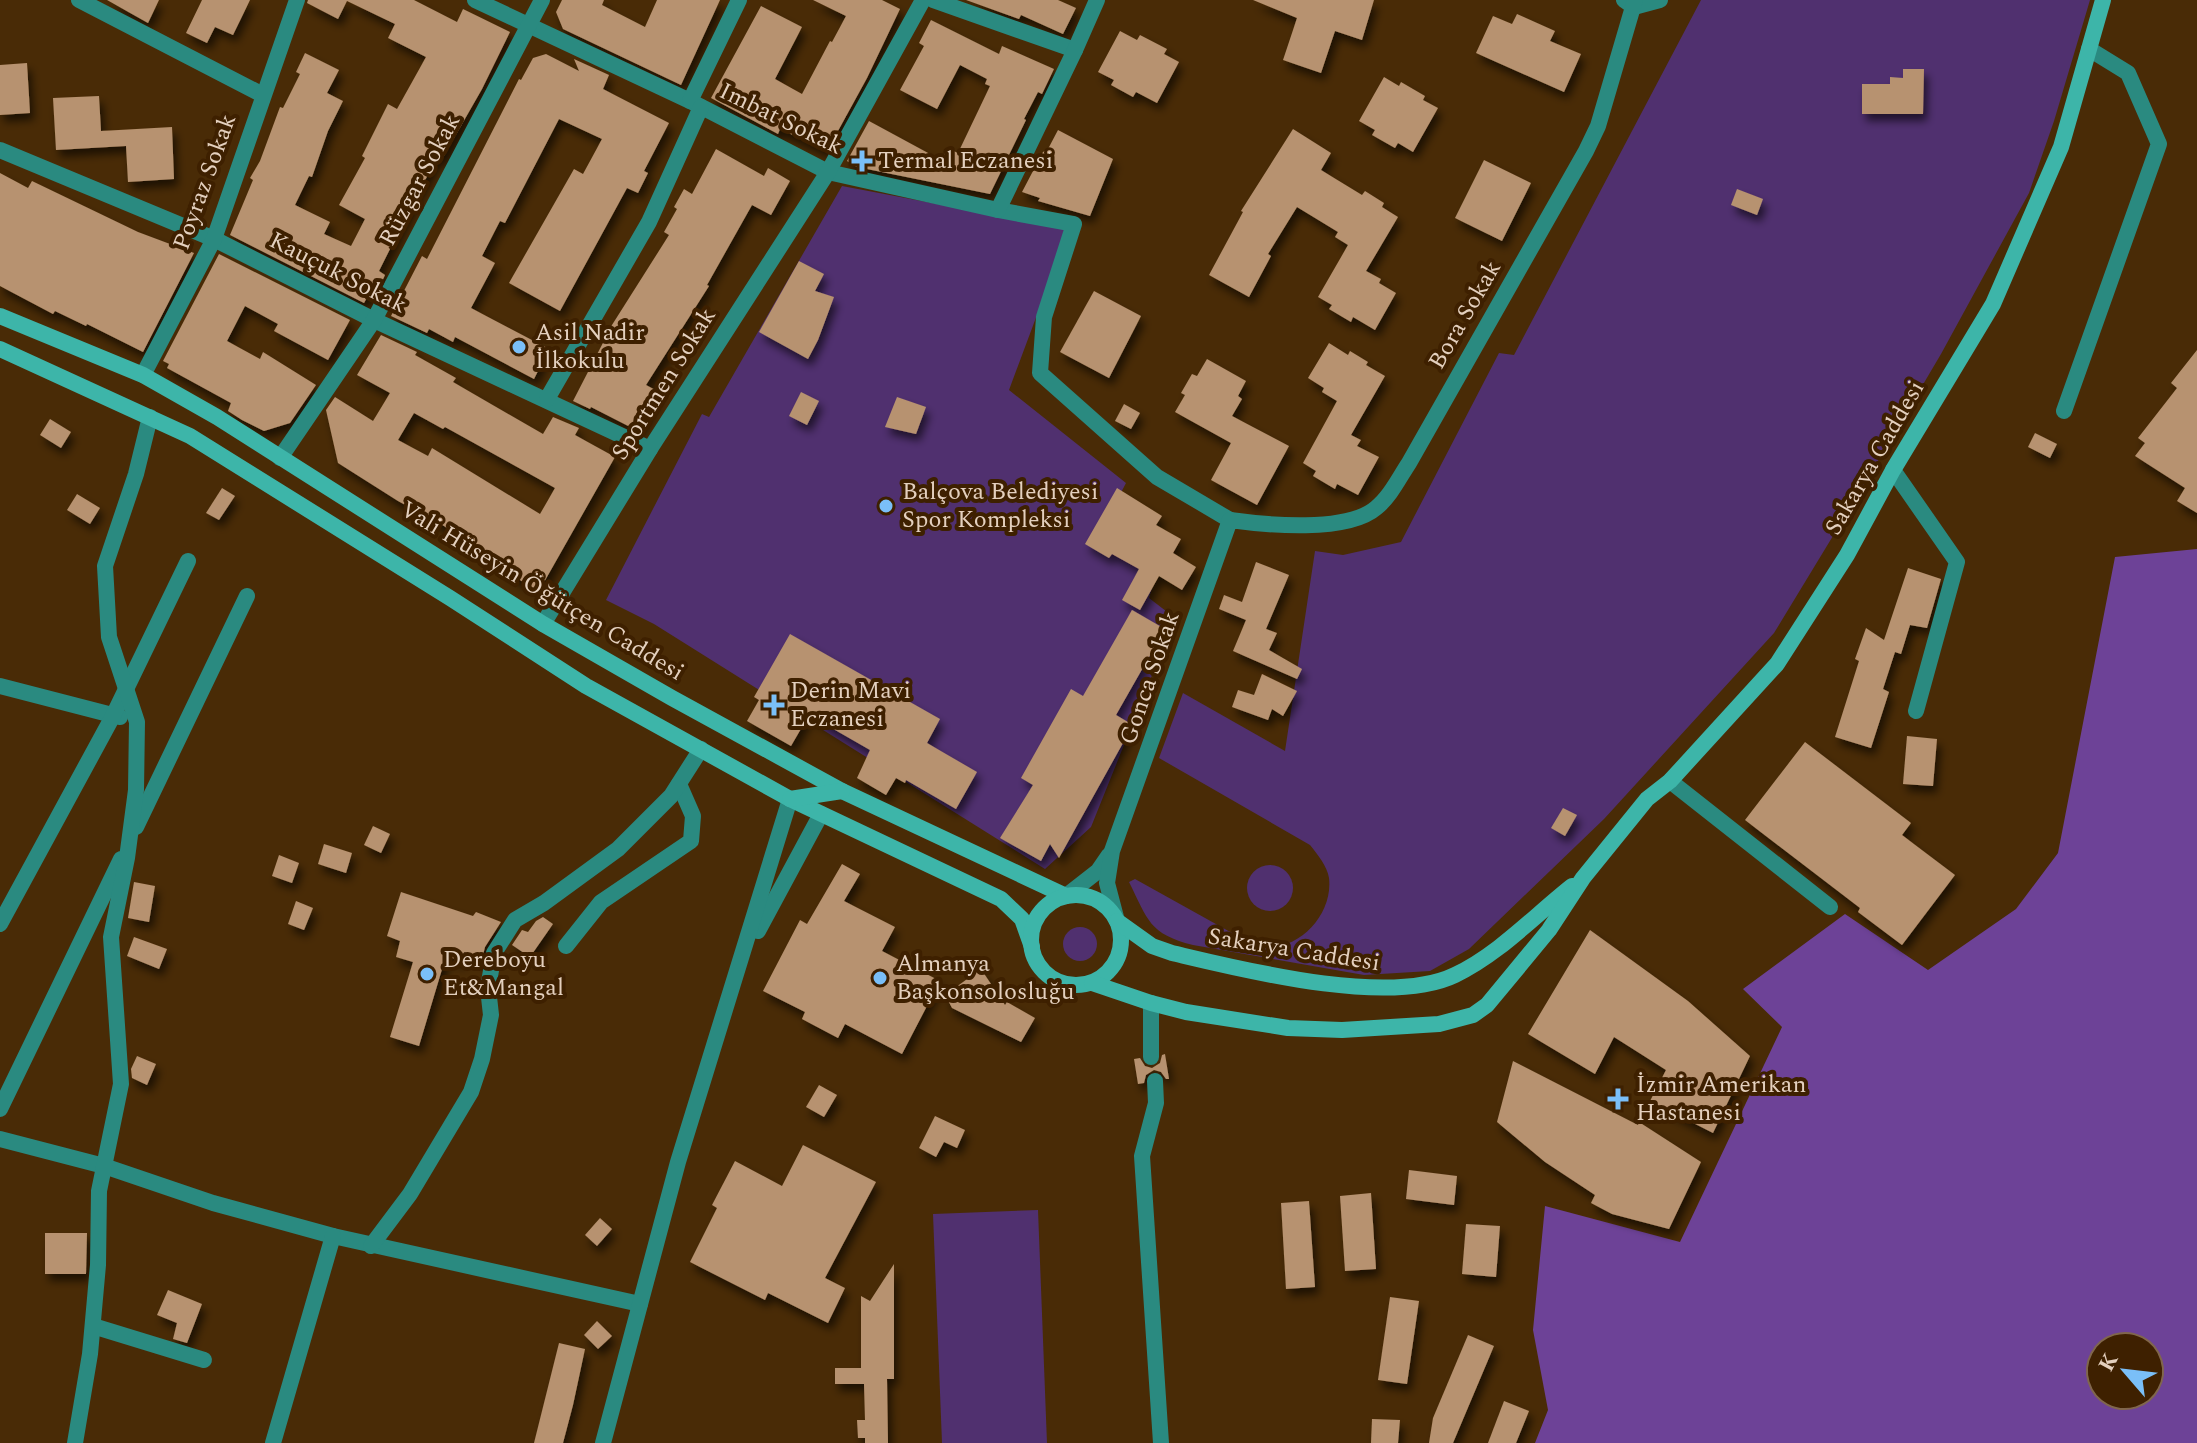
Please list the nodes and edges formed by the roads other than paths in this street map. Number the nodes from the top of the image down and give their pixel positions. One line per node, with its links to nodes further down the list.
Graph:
1 (79, 0): 15 (street)
2 (297, 0): 15 (street, Poyraz Sokak)
3 (475, 0): 12 (street, Imbat Sokak)
4 (542, 0): 12 (street, Rüzgar Sokak)
5 (739, 0): 16 (street)
6 (923, 0): 18 (street, Sportmen Sokak)
7 (933, 0): 14 (street)
8 (1097, 0): 14 (street)
9 (1660, 0): 11 (street)
10 (2103, 0): 13 (main road, Sakarya Caddesi)
11 (1631, 2): 31 (street, Bora Sokak)
12 (529, 26): 16 (street, Imbat Sokak); 22 (street, Rüzgar Sokak)
13 (2089, 49): 26 (street); 30 (main road, Sakarya Caddesi)
14 (1075, 50): 19 (street)
15 (263, 95): 20 (street, Poyraz Sokak)
16 (696, 104): 18 (street, Imbat Sokak); 25 (street)
17 (0, 150): 20 (street, Kauçuk Sokak)
18 (828, 172): 19 (street, Imbat Sokak); 28 (street, Sportmen Sokak)
19 (998, 210): 31 (street, Imbat Sokak)
20 (214, 239): 22 (street, Kauçuk Sokak); 24 (street, Poyraz Sokak)
21 (0, 316): 24 (main road, Vali Hüseyin Öğütçen Caddesi)
22 (374, 320): 25 (street, Kauçuk Sokak); 29 (street, Rüzgar Sokak)
23 (0, 349): 27 (main road)
24 (143, 375): 29 (main road, Vali Hüseyin Öğütçen Caddesi)
25 (547, 399): 28 (street, Kauçuk Sokak)
26 (2064, 411)
27 (150, 417): 36 (street); 40 (main road)
28 (650, 449): 34 (street, Sportmen Sokak)
29 (280, 458): 34 (main road, Vali Hüseyin Öğütçen Caddesi)
30 (1893, 470): 37 (street); 41 (main road, Sakarya Caddesi)
31 (1230, 520): 47 (street, Gonca Sokak)
32 (188, 561): 36 (street)
33 (247, 596): 46 (street)
34 (543, 624): 43 (main road, Vali Hüseyin Öğütçen Caddesi)
35 (0, 686): 38 (street)
36 (125, 688): 38 (street); 39 (street)
37 (1916, 711)
38 (113, 716): 39 (street); 52 (street)
39 (137, 722): 46 (street)
40 (701, 749): 42 (street); 44 (main road)
41 (1670, 781): 48 (main road, Sakarya Caddesi); 50 (street)
42 (679, 784): 53 (street); 64 (street)
43 (842, 791): 44 (main road); 49 (main road, Vali Hüseyin Öğütçen Caddesi)
44 (790, 799): 45 (main road); 55 (street)
45 (821, 814): 54 (main road); 55 (street)
46 (130, 840): 60 (street); 62 (street)
47 (1112, 851): 49 (street); 51 (street)
48 (1583, 878): 51 (main road, Sakarya Caddesi); 57 (main road, Sakarya Caddesi)
49 (1066, 896): 51 (main road); 54 (main road)
50 (1830, 907)
51 (1117, 921): 56 (main road)
52 (0, 924)
53 (566, 946)
54 (1032, 947): 56 (main road)
55 (741, 964): 65 (street)
56 (1092, 983): 57 (main road, Sakarya Caddesi)
57 (1151, 1003): 58 (street)
58 (1151, 1057)
59 (1155, 1081): 71 (street)
60 (0, 1109)
61 (0, 1139): 62 (street)
62 (104, 1166): 63 (street); 66 (street)
63 (333, 1236): 64 (street); 69 (street)
64 (371, 1246): 65 (street)
65 (640, 1304): 70 (street)
66 (93, 1326): 67 (street); 68 (street)
67 (204, 1360)
68 (75, 1443)
69 (273, 1443)
70 (603, 1443)
71 (1161, 1443)

